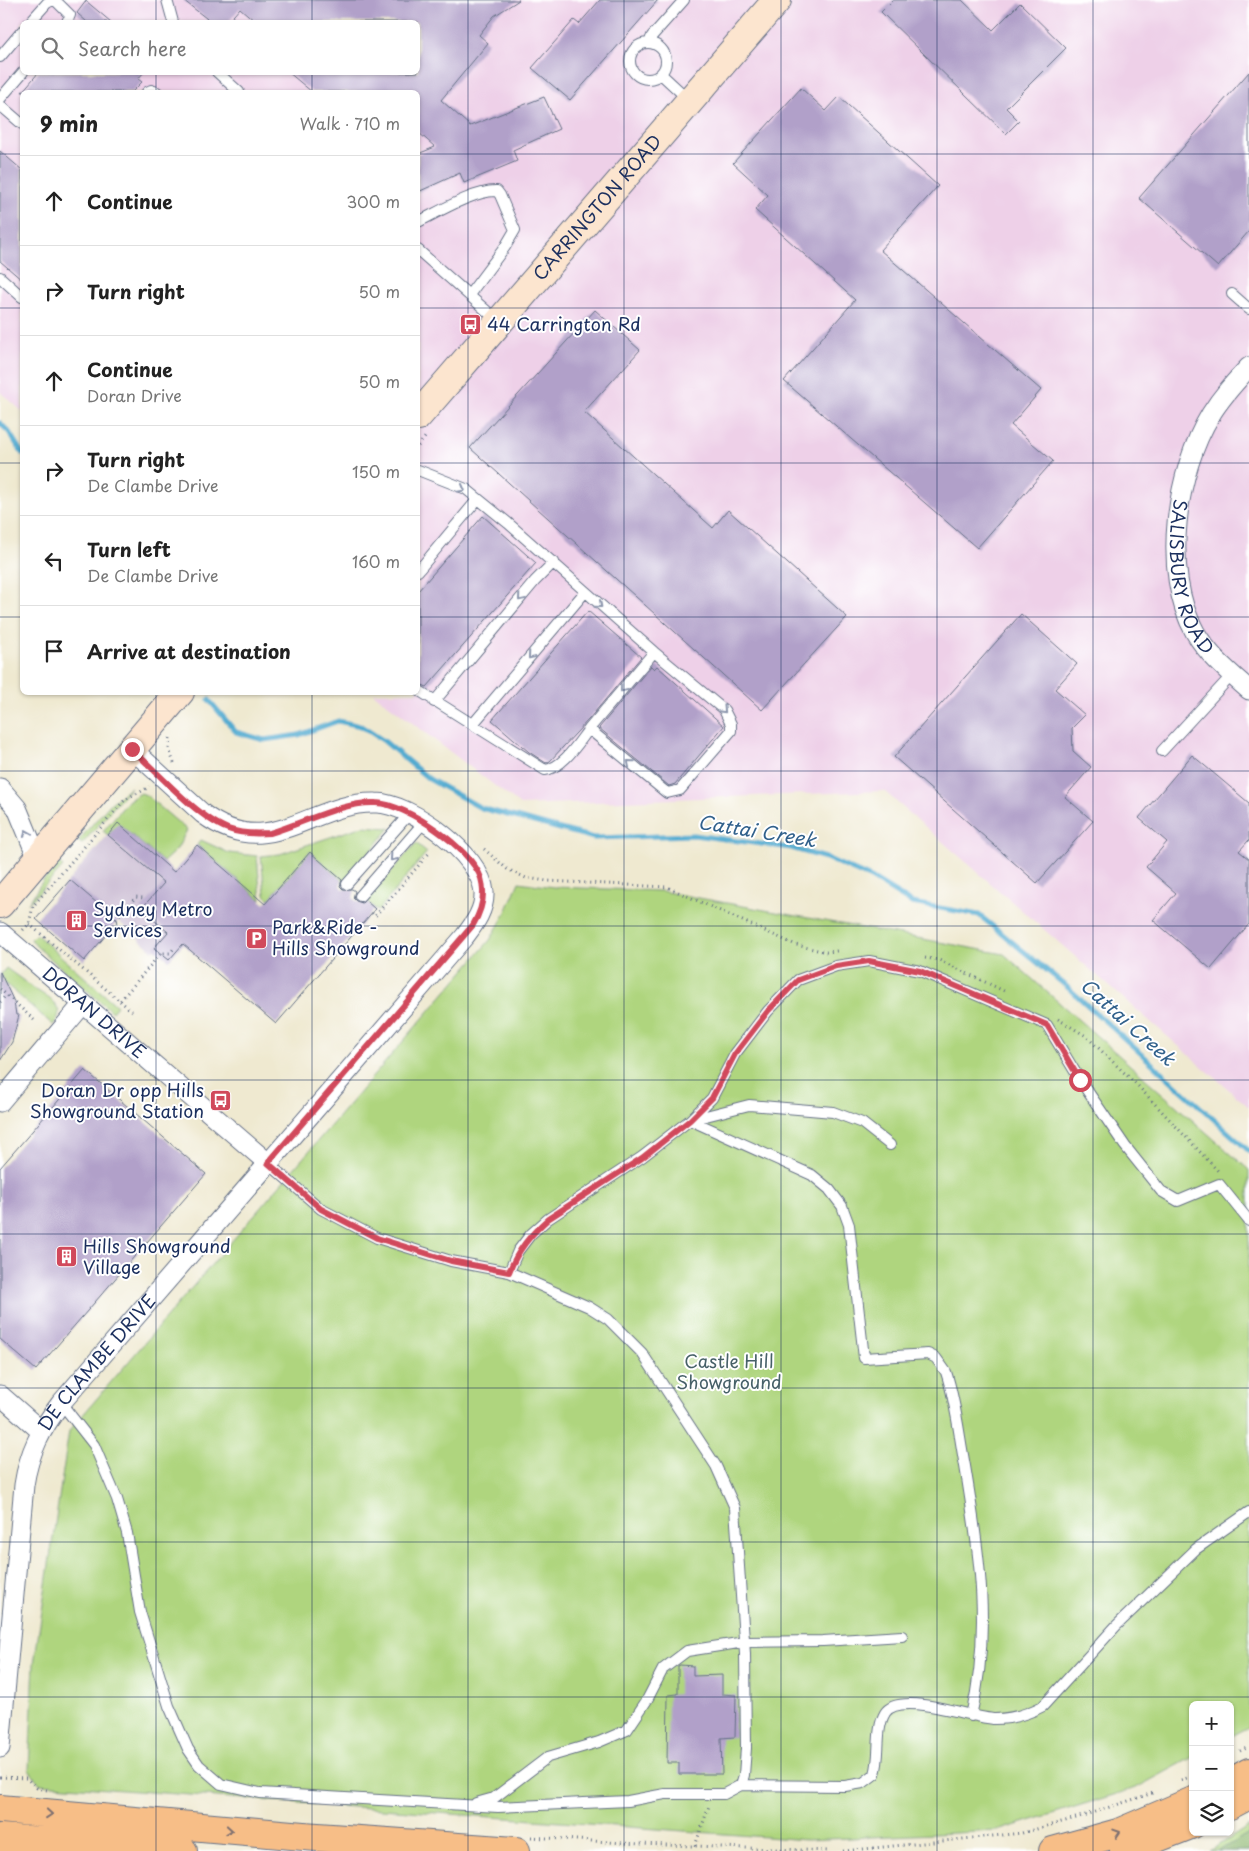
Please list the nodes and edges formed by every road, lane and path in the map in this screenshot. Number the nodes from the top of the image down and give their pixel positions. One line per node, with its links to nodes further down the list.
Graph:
1 (54, 0): 5 (lane); 6 (lane)
2 (167, 0): 7 (lane)
3 (684, 0): 9 (lane)
4 (777, 0): 16 (main road, CARRINGTON ROAD)
5 (32, 20)
6 (67, 20)
7 (172, 20)
8 (20, 33): 10 (lane)
9 (649, 43): 11 (lane); 11 (lane)
10 (0, 58)
11 (661, 74): 16 (lane)
12 (20, 75): 15 (lane)
13 (219, 75): 14 (lane)
14 (237, 90)
15 (0, 99)
16 (690, 101): 26 (main road, CARRINGTON ROAD)
17 (0, 105): 18 (lane)
18 (20, 122)
19 (420, 221): 24 (lane)
20 (420, 252): 24 (lane)
21 (0, 277): 23 (lane)
22 (1232, 294): 25 (lane)
23 (20, 295)
24 (469, 295): 26 (lane)
25 (1249, 309)
26 (499, 322): 28 (main road, CARRINGTON ROAD)
27 (1249, 367): 35 (street, SALISBURY ROAD)
28 (420, 414)
29 (420, 471): 30 (lane, one-way to 30)
30 (477, 500): 31 (lane); 32 (lane)
31 (554, 562): 33 (lane); 39 (lane, one-way to 39)
32 (420, 569)
33 (585, 592): 34 (lane, one-way to 34); 40 (lane, one-way to 40)
34 (654, 652): 41 (lane, one-way to 41); 41 (lane, one-way to 41)
35 (1232, 675): 36 (street, SALISBURY ROAD); 43 (lane)
36 (1249, 690)
37 (420, 692): 39 (lane)
38 (177, 695): 42 (main road)
39 (434, 702): 40 (lane)
40 (473, 724): 41 (lane)
41 (589, 729)
42 (132, 749): 48 (street, DE CLAMBE DRIVE); 51 (main road)
43 (1162, 751)
44 (172, 759): 45 (path)
45 (177, 767)
46 (0, 788): 51 (street, one-way to 46)
47 (145, 790): 65 (path)
48 (418, 817): 52 (lane); 53 (lane, one-way to 53); 74 (street, DE CLAMBE DRIVE)
49 (478, 844): 60 (path)
50 (431, 851): 56 (path)
51 (38, 859): 55 (main road)
52 (347, 884)
53 (360, 896)
54 (142, 898): 57 (path)
55 (0, 904)
56 (372, 913)
57 (116, 919)
58 (0, 932): 67 (street, DORAN DRIVE)
59 (176, 947): 65 (path)
60 (845, 951)
61 (920, 957): 63 (path)
62 (0, 989): 64 (path)
63 (1009, 993)
64 (6, 995): 66 (path); 70 (path)
65 (120, 1001): 68 (path)
66 (0, 1002)
67 (83, 1004): 71 (street); 74 (street, DORAN DRIVE)
68 (132, 1011)
69 (1050, 1015): 75 (path)
70 (34, 1020)
71 (0, 1102)
72 (690, 1120): 73 (lane); 76 (lane); 77 (lane); 84 (lane)
73 (890, 1145)
74 (268, 1163): 77 (lane, DORAN DRIVE); 79 (street, DE CLAMBE DRIVE)
75 (1224, 1176)
76 (1249, 1221)
77 (509, 1272): 83 (lane, DORAN DRIVE)
78 (0, 1395): 80 (street)
79 (61, 1403): 80 (street, DE CLAMBE DRIVE); 96 (lane)
80 (41, 1431): 85 (street, DE CLAMBE DRIVE)
81 (1249, 1512): 84 (lane)
82 (902, 1636): 83 (lane)
83 (745, 1642): 90 (lane, DORAN DRIVE); 96 (lane)
84 (971, 1716): 90 (lane)
85 (0, 1748)
86 (1249, 1772): 89 (main road)
87 (0, 1777): 88 (path)
88 (26, 1778)
89 (1234, 1781)
90 (740, 1786): 93 (lane)
91 (1158, 1790): 103 (path)
92 (1184, 1792): 104 (main road, one-way to 92)
93 (714, 1794): 96 (lane); 100 (path)
94 (1249, 1795): 95 (main road)
95 (1234, 1803)
96 (467, 1806)
97 (0, 1809): 102 (main road, one-way to 102)
98 (1189, 1826): 105 (main road)
99 (0, 1838): 101 (main road)
100 (695, 1846)
101 (183, 1851)
102 (516, 1851)
103 (843, 1851)
104 (1053, 1851)
105 (1124, 1851)

